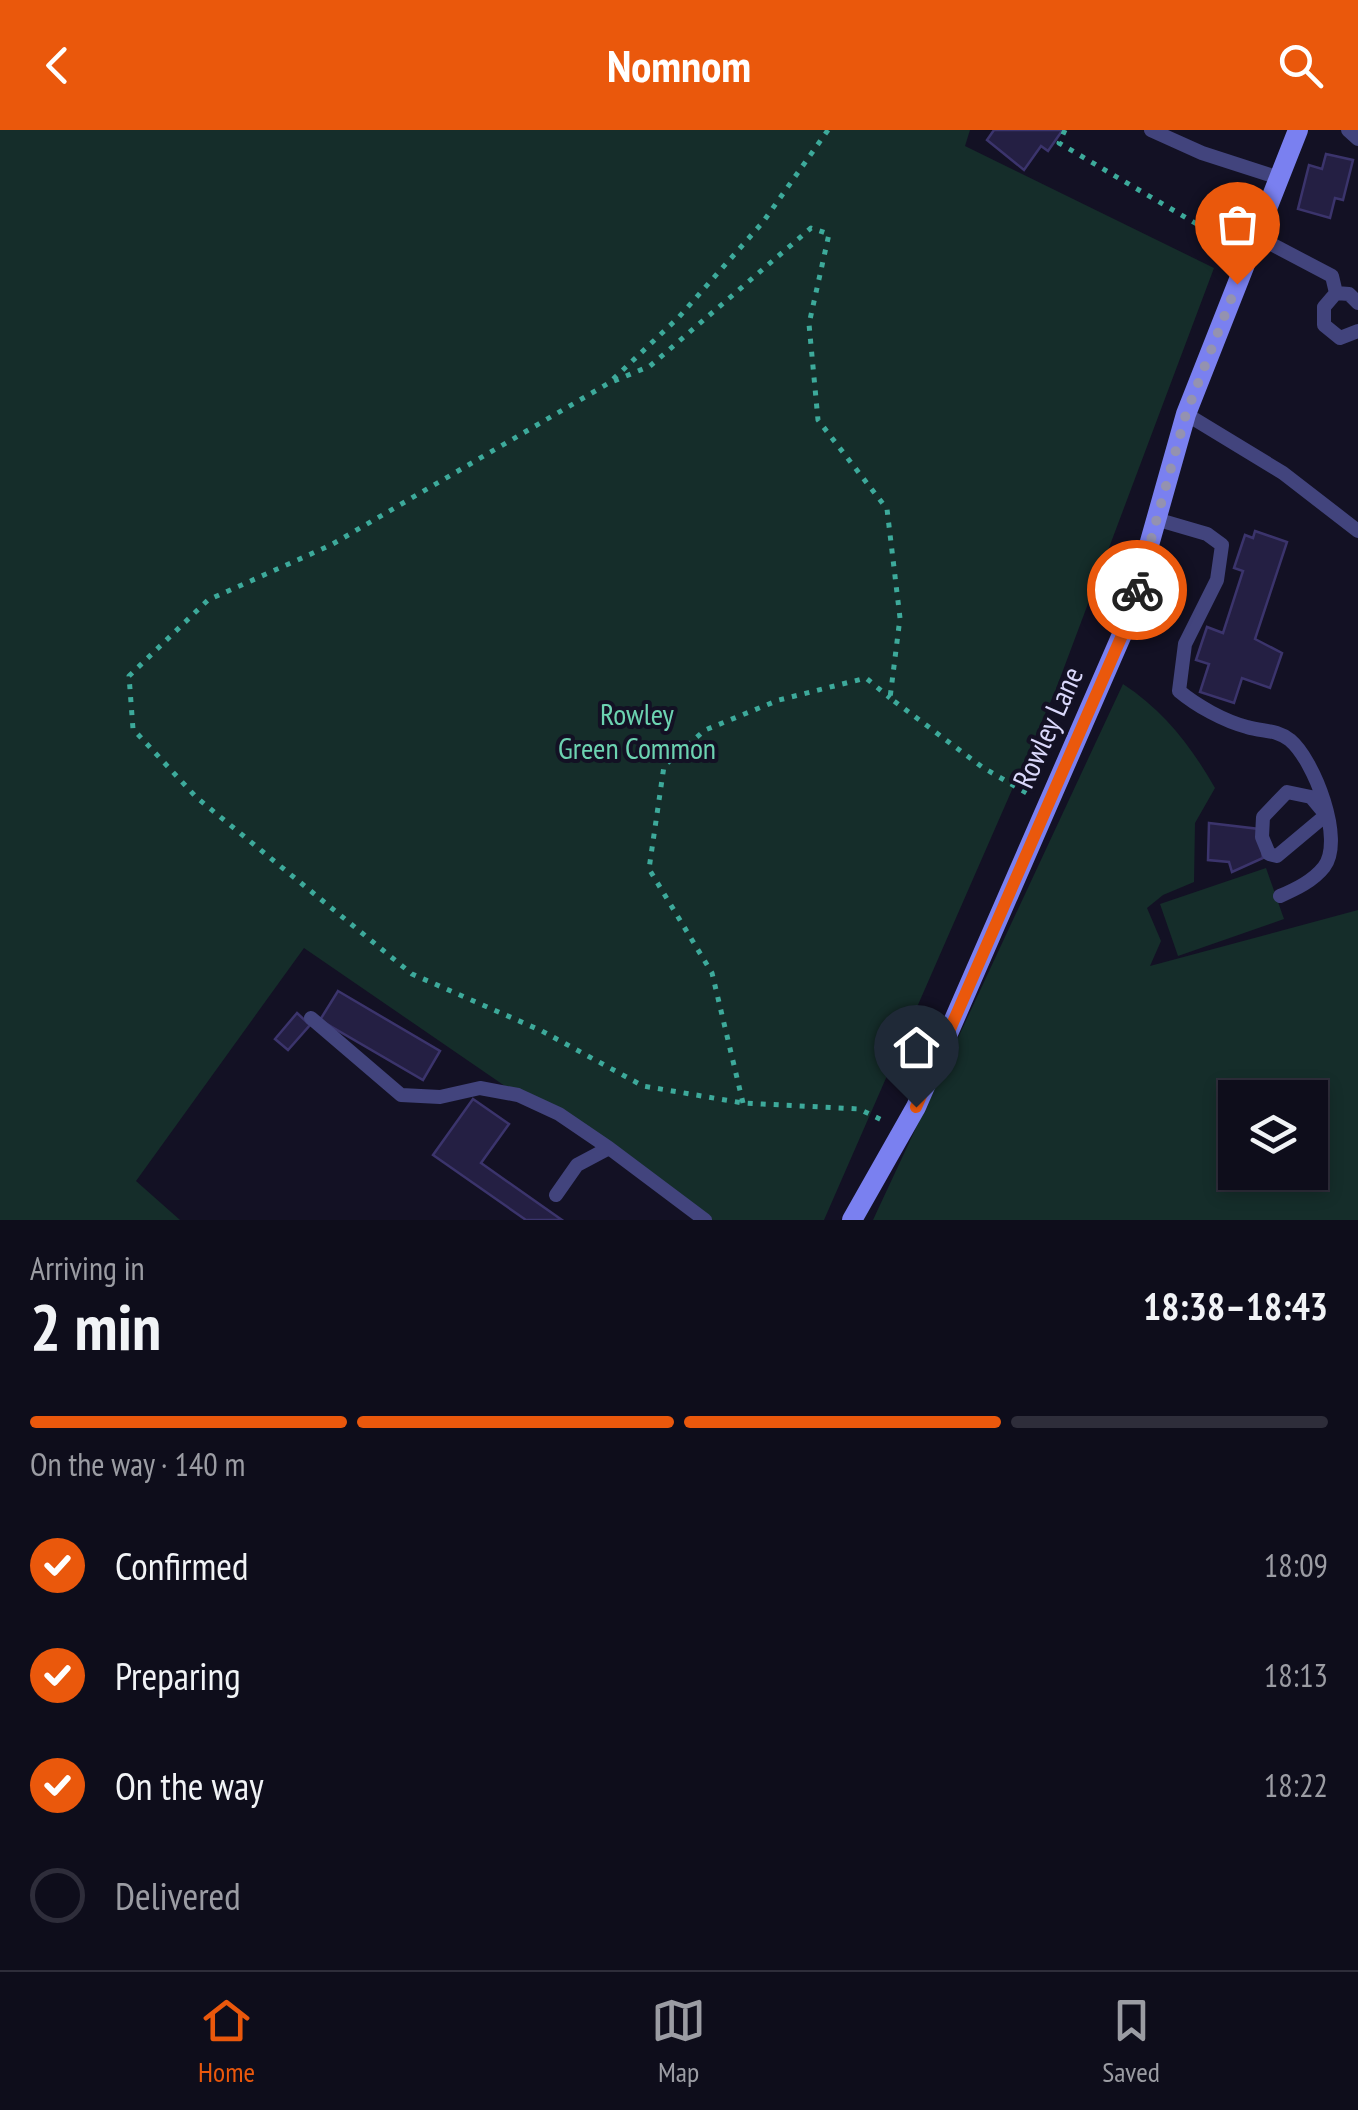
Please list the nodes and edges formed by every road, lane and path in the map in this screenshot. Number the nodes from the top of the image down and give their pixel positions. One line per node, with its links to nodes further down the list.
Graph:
1 (828, 130): 12 (path)
2 (1064, 130): 8 (path)
3 (1151, 130): 7 (lane)
4 (1298, 130): 7 (street, Rowley Lane)
5 (1348, 130): 6 (lane)
6 (1358, 139)
7 (1279, 178): 8 (street, Rowley Lane)
8 (1253, 244): 9 (lane); 13 (street, Rowley Lane)
9 (1336, 293): 10 (lane); 11 (lane)
10 (1358, 303)
11 (1358, 331)
12 (609, 383): 16 (path); 21 (path)
13 (1186, 414): 14 (street, Rowley Lane); 15 (lane)
14 (1159, 520): 17 (street, Rowley Lane); 18 (lane)
15 (1358, 532)
16 (890, 698): 17 (path); 21 (path)
17 (1047, 803): 22 (street, Rowley Lane)
18 (1326, 815): 18 (lane); 19 (lane)
19 (1280, 896)
20 (310, 1018): 23 (lane)
21 (743, 1104): 22 (path)
22 (903, 1130): 26 (street, Rowley Lane)
23 (609, 1148): 24 (lane); 25 (lane)
24 (556, 1195)
25 (705, 1220)
26 (852, 1220)

